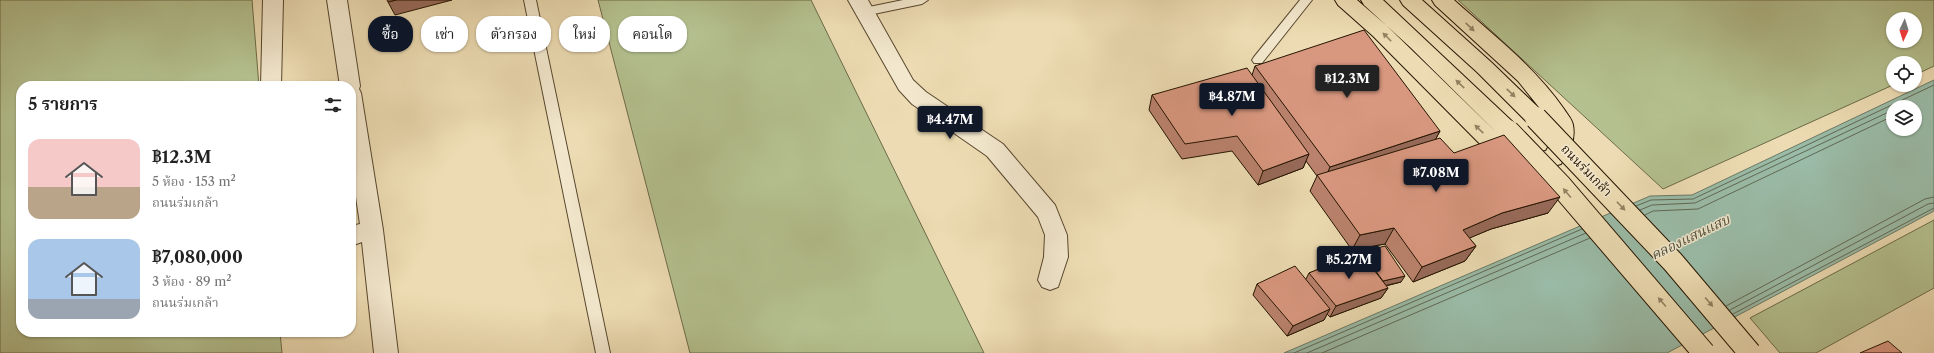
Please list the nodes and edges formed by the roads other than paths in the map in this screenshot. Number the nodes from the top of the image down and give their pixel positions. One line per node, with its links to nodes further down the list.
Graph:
1 (273, 0): 12 (street)
2 (337, 0): 13 (street)
3 (530, 0): 18 (lane)
4 (922, 0): 10 (lane)
5 (1306, 0): 11 (lane)
6 (1345, 0): 9 (main road, one-way to 6)
7 (1371, 0): 19 (main road, one-way to 7, bridge)
8 (1410, 0): 20 (main road, ถนนร่มเกล้า, one-way to 20, bridge)
9 (1442, 0)
10 (861, 6): 16 (street)
11 (1258, 60)
12 (271, 81)
13 (349, 81)
14 (356, 163): 15 (street)
15 (361, 233): 17 (street)
16 (1050, 280)
17 (386, 353)
18 (603, 353)
19 (1704, 353)
20 (1750, 353)

